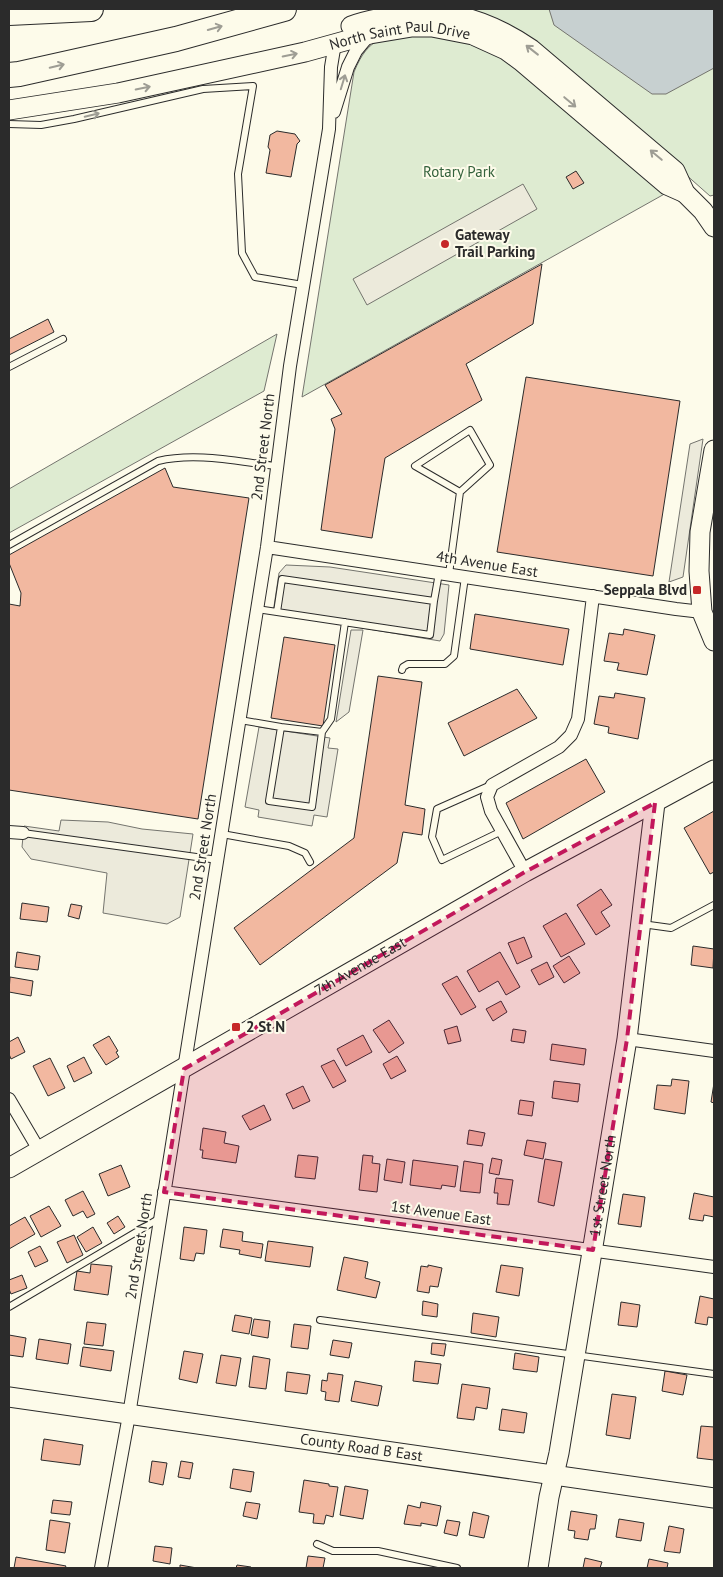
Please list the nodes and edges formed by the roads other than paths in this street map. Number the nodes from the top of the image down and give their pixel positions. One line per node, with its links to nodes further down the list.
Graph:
1 (91, 9): 3 (highway)
2 (284, 9): 6 (highway, one-way to 2)
3 (9, 13)
4 (370, 34): 5 (street, North Saint Paul Drive); 9 (street, 2nd Street North, one-way to 4); 10 (street, North Saint Paul Drive, one-way to 10)
5 (335, 43): 7 (street, one-way to 5); 9 (street, 2nd Street North); 10 (street, North Saint Paul Drive, one-way to 5)
6 (9, 75)
7 (9, 110)
8 (9, 124): 12 (lane, one-way to 12)
9 (329, 129): 12 (street, 2nd Street North)
10 (685, 193): 11 (street, North Saint Paul Drive)
11 (714, 227)
12 (303, 285): 16 (street, 2nd Street North)
13 (63, 338): 14 (lane)
14 (9, 367)
15 (714, 450): 26 (street)
16 (277, 466): 18 (lane); 19 (street, 2nd Street North)
17 (460, 492): 17 (lane); 20 (lane)
18 (9, 545)
19 (267, 547): 20 (street, 4th Avenue East); 24 (street, 2nd Street North)
20 (444, 574): 21 (street, 4th Avenue East); 23 (lane)
21 (465, 577): 22 (street, 4th Avenue East); 29 (lane)
22 (593, 596): 26 (street, 4th Avenue East); 34 (street)
23 (434, 601): 25 (lane); 27 (lane)
24 (257, 609): 25 (lane); 30 (street, 2nd Street North)
25 (277, 612): 27 (lane)
26 (705, 612): 28 (street)
27 (345, 622): 32 (lane)
28 (714, 641)
29 (402, 670)
30 (240, 720): 31 (lane); 39 (street, 2nd Street North)
31 (281, 727): 32 (lane); 32 (lane)
32 (322, 732)
33 (714, 770): 35 (street, 7th Avenue East)
34 (492, 784): 36 (street); 36 (lane)
35 (655, 803): 42 (street, 7th Avenue East); 44 (street, 1st Street North)
36 (502, 831): 42 (street)
37 (9, 832): 38 (street)
38 (23, 833): 40 (lane)
39 (222, 834): 40 (street, 2nd Street North); 41 (lane)
40 (218, 860): 47 (street, 2nd Street North)
41 (310, 862)
42 (525, 872): 47 (street, 7th Avenue East)
43 (714, 905): 44 (lane)
44 (641, 924): 45 (street, 1st Street North)
45 (627, 1039): 46 (street); 53 (street, 1st Street North)
46 (714, 1051)
47 (184, 1069): 49 (street, 7th Avenue East); 51 (street, 2nd Street North)
48 (9, 1098): 49 (street)
49 (39, 1150): 50 (street, 7th Avenue East)
50 (9, 1168)
51 (164, 1192): 52 (street, 2nd Street North); 53 (street, 1st Avenue East)
52 (160, 1218): 55 (lane); 60 (street, 2nd Street North)
53 (593, 1250): 54 (street, 1st Avenue East); 57 (street, 1st Street North)
54 (714, 1267)
55 (9, 1307)
56 (320, 1320): 57 (lane)
57 (576, 1355): 58 (lane); 61 (street, 1st Street North)
58 (714, 1374)
59 (9, 1397): 60 (street, County Road B East)
60 (129, 1415): 61 (street, County Road B East); 64 (street, 2nd Street North)
61 (554, 1475): 62 (street, County Road B East); 66 (street, 1st Street North)
62 (714, 1498)
63 (317, 1544): 65 (lane)
64 (101, 1568)
65 (457, 1568)
66 (538, 1568)

